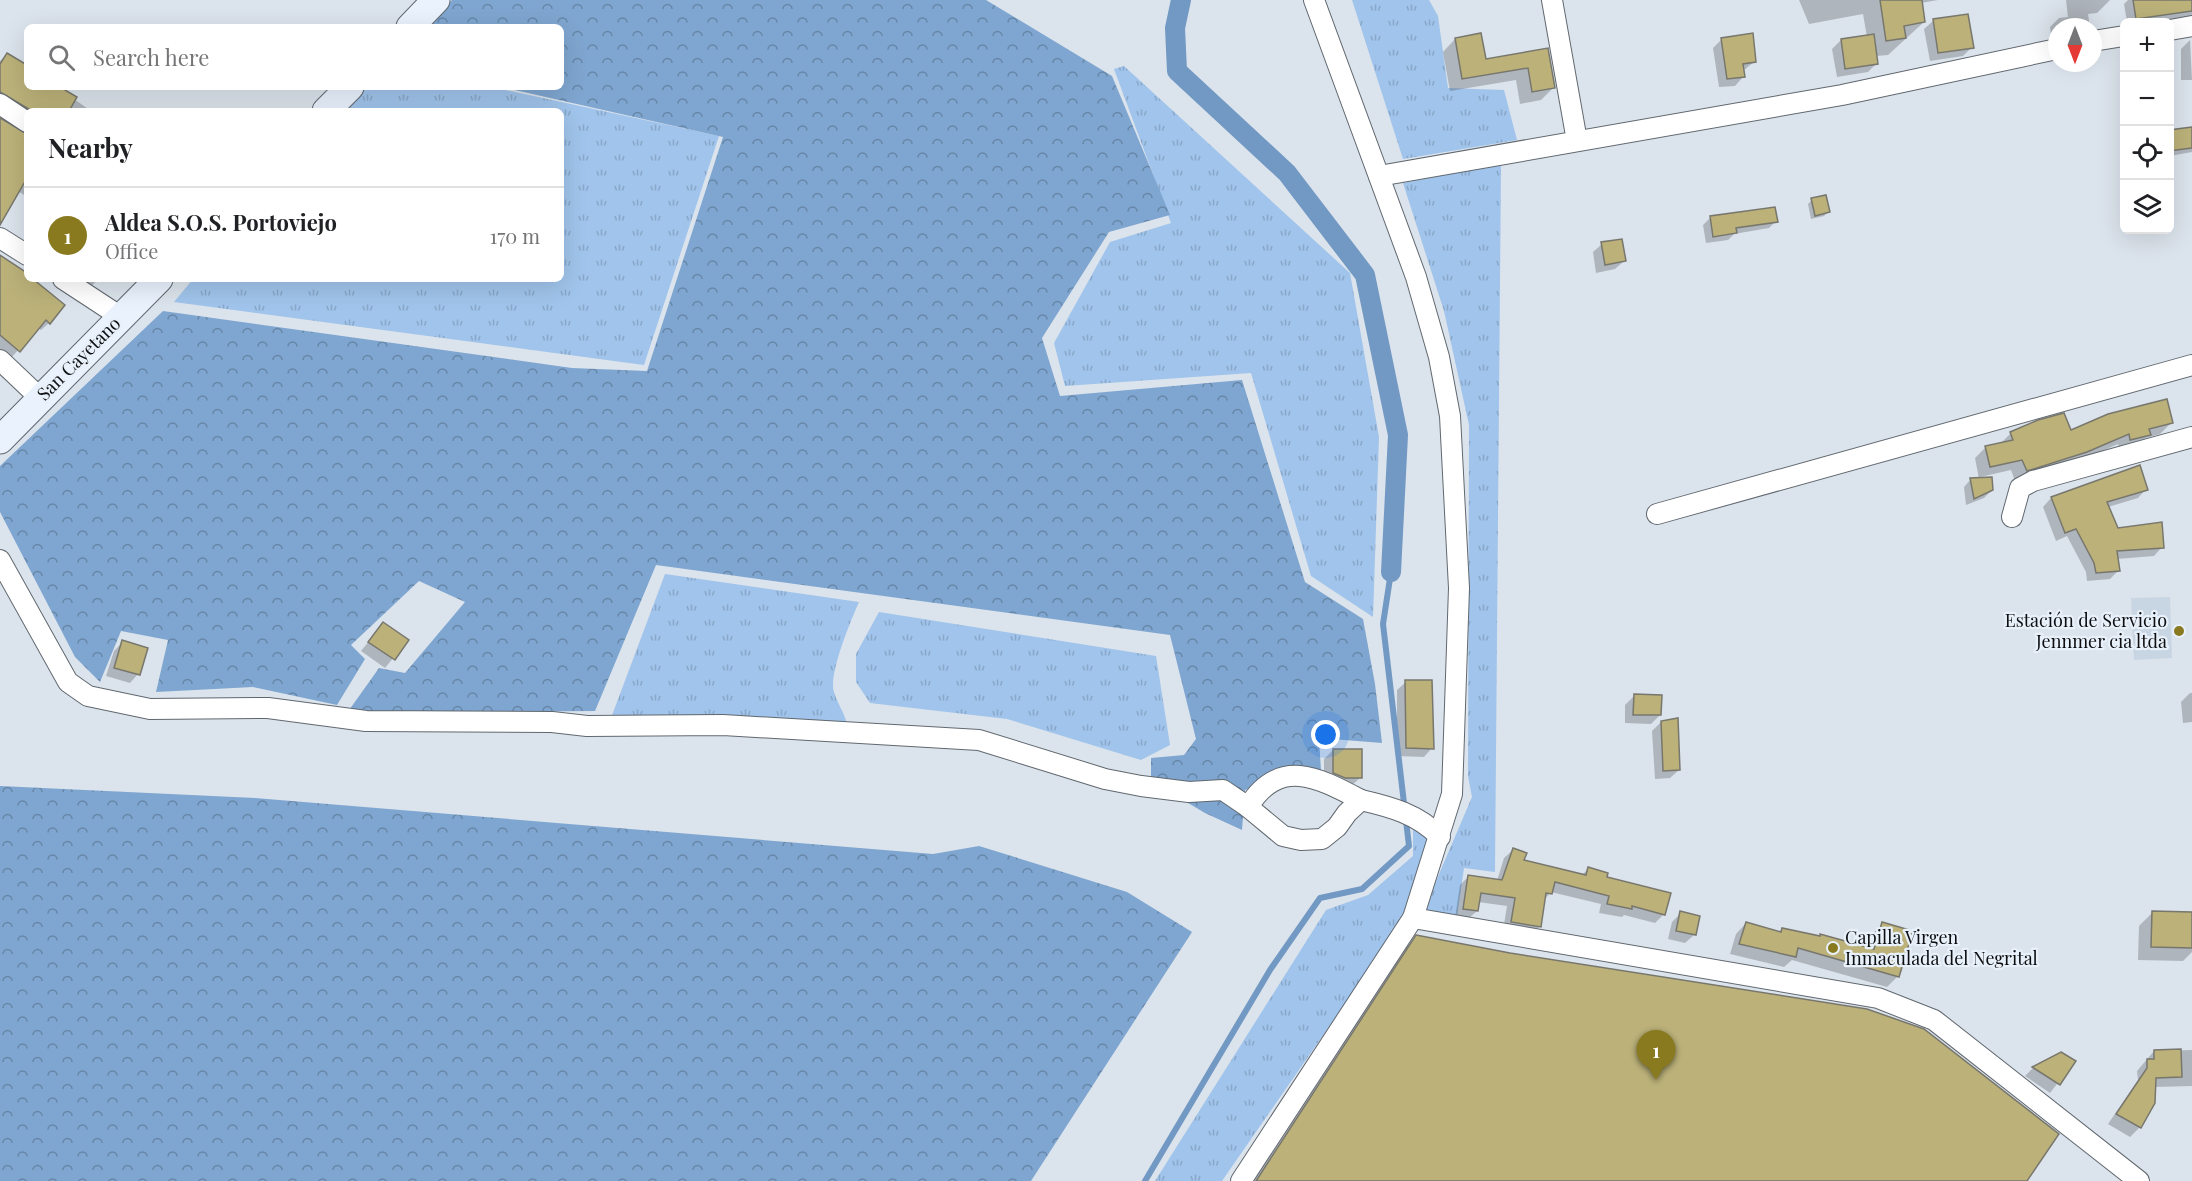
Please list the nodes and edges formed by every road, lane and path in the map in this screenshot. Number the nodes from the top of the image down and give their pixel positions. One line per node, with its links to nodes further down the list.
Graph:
1 (436, 0): 4 (main road)
2 (1314, 0): 15 (street)
3 (1552, 0): 14 (street)
4 (413, 24)
5 (2192, 26): 6 (street)
6 (2174, 29)
7 (2120, 37): 8 (street)
8 (2102, 40)
9 (2048, 51): 14 (street)
10 (347, 90): 12 (main road)
11 (0, 104): 13 (street)
12 (329, 108)
13 (24, 120)
14 (1577, 141): 15 (street)
15 (1379, 176): 31 (street)
16 (0, 238): 17 (street)
17 (24, 253)
18 (68, 282): 20 (street)
19 (156, 282): 20 (main road, San Cayetano)
20 (121, 317): 23 (main road, San Cayetano)
21 (0, 360): 23 (street)
22 (2192, 365): 26 (street)
23 (40, 398): 25 (main road, San Cayetano)
24 (2192, 438): 27 (street)
25 (0, 440)
26 (1657, 514)
27 (2012, 517)
28 (0, 560): 30 (street)
29 (1361, 800): 30 (street); 30 (street); 31 (street)
30 (1248, 807)
31 (1440, 837): 32 (street)
32 (1413, 918): 33 (street); 34 (street)
33 (1240, 1181)
34 (2139, 1181)

